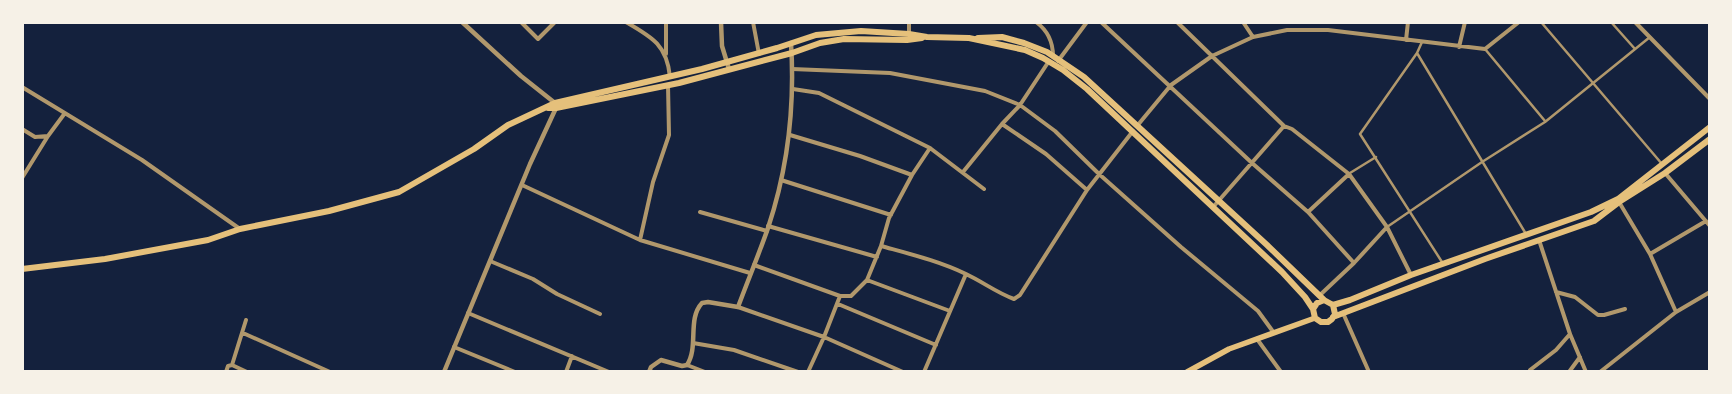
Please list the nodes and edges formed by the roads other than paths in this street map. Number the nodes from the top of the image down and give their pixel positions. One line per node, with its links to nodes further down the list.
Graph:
1 (462, 22): 46 (street)
2 (522, 22): 3 (street)
3 (555, 22)
4 (626, 22): 32 (street)
5 (666, 22): 32 (street)
6 (721, 22): 36 (street)
7 (753, 22): 33 (street)
8 (909, 22): 20 (street)
9 (1036, 22): 35 (street)
10 (1087, 22): 35 (street)
11 (1101, 22): 41 (street)
12 (1177, 22): 34 (street)
13 (1243, 22): 23 (street)
14 (1408, 22): 24 (street)
15 (1465, 22): 27 (street)
16 (1519, 22): 28 (street)
17 (1541, 22): 39 (street)
18 (1611, 22): 29 (street)
19 (1635, 22): 21 (street)
20 (909, 34): 22 (highway); 26 (highway)
21 (1650, 36): 29 (street); 44 (street)
22 (927, 37): 30 (highway); 35 (highway)
23 (1253, 37): 24 (street); 34 (street)
24 (1406, 40): 25 (street)
25 (1422, 42): 27 (street); 31 (street)
26 (791, 43): 30 (street); 33 (highway)
27 (1459, 47): 28 (street)
28 (1486, 49): 48 (street)
29 (1635, 50): 39 (street)
30 (792, 53): 36 (highway); 37 (street)
31 (1417, 53): 58 (street); 59 (street)
32 (666, 54): 38 (street)
33 (759, 54): 36 (highway)
34 (1212, 56): 41 (street); 50 (street)
35 (1054, 60): 45 (street); 53 (highway)
36 (728, 66): 38 (highway); 40 (highway)
37 (792, 69): 43 (street); 45 (street)
38 (670, 77): 46 (highway)
39 (1593, 84): 48 (street); 61 (street)
40 (668, 85): 46 (highway); 84 (street)
41 (1171, 85): 53 (street); 60 (street)
42 (22, 87): 47 (street)
43 (793, 90): 55 (street); 57 (street)
44 (1710, 99)
45 (1020, 105): 49 (street); 63 (street)
46 (555, 106): 69 (street); 81 (highway)
47 (65, 113): 54 (street); 81 (street)
48 (1546, 122): 59 (street)
49 (1002, 124): 62 (street); 71 (street)
50 (1284, 126): 60 (street); 64 (street)
51 (1710, 127): 61 (highway)
52 (22, 129): 54 (street)
53 (1135, 129): 63 (street); 73 (highway)
54 (48, 136): 67 (street)
55 (790, 136): 66 (street); 68 (street)
56 (1710, 139): 65 (highway)
57 (930, 148): 62 (street); 66 (street)
58 (1376, 157): 64 (street); 74 (street)
59 (1482, 162): 74 (street); 83 (street)
60 (1252, 163): 73 (street); 76 (street)
61 (1662, 164): 83 (highway)
62 (963, 172): 70 (street)
63 (1099, 174): 71 (street); 116 (street)
64 (1349, 174): 76 (street); 80 (street)
65 (1665, 174): 72 (highway); 78 (street)
66 (912, 175): 77 (street)
67 (22, 178)
68 (781, 180): 77 (street); 82 (street)
69 (522, 185): 84 (street); 89 (street)
70 (984, 189)
71 (1087, 190): 95 (street)
72 (1619, 202): 85 (highway); 87 (street)
73 (1216, 204): 101 (highway); 106 (highway)
74 (1409, 211): 80 (street); 92 (street)
75 (700, 212): 82 (street)
76 (1308, 212): 90 (street)
77 (891, 215): 86 (street)
78 (1706, 221): 79 (street); 87 (street)
79 (1710, 226)
80 (1387, 227): 90 (street); 96 (street)
81 (240, 229): 93 (highway)
82 (767, 229): 88 (street); 91 (street)
83 (1527, 235): 92 (highway)
84 (640, 240): 94 (street)
85 (1539, 240): 98 (street); 110 (highway)
86 (881, 246): 88 (street); 95 (street)
87 (1650, 254): 108 (street)
88 (877, 257): 97 (street)
89 (490, 261): 109 (street); 111 (street)
90 (1354, 263): 101 (street)
91 (754, 265): 94 (street); 100 (street)
92 (1443, 265): 96 (highway)
93 (22, 269)
94 (750, 274): 104 (street)
95 (966, 274): 107 (street)
96 (1412, 275): 103 (highway)
97 (867, 280): 100 (street); 107 (street)
98 (1556, 292): 105 (street); 117 (street)
99 (1710, 292): 108 (street)
100 (840, 296): 102 (street)
101 (1322, 298): 103 (highway); 106 (highway)
102 (838, 304): 118 (street); 121 (street)
103 (1333, 305): 113 (highway)
104 (738, 306): 118 (street); 120 (street)
105 (1625, 309)
106 (1313, 310): 112 (highway)
107 (950, 311): 121 (street)
108 (1676, 312): 148 (street)
109 (468, 313): 122 (street); 123 (street)
110 (1343, 313): 113 (highway); 145 (street)
111 (600, 314)
112 (1315, 318): 113 (highway); 116 (main road)
113 (1333, 318)
114 (246, 320): 115 (street)
115 (243, 333): 125 (street); 127 (street)
116 (1274, 333): 119 (main road)
117 (1570, 334): 124 (street); 128 (street)
118 (824, 337): 140 (street); 141 (street)
119 (1257, 340): 143 (main road); 144 (street)
120 (693, 343): 126 (street); 139 (street)
121 (936, 345): 142 (street)
122 (454, 347): 133 (street); 134 (street)
123 (572, 356): 135 (street); 136 (street)
124 (1580, 357): 146 (street); 147 (street)
125 (232, 364): 129 (street); 130 (street)
126 (687, 365): 137 (street); 138 (street)
127 (318, 366): 131 (street); 132 (street)
128 (1530, 370)
129 (226, 372)
130 (248, 372)
131 (316, 372)
132 (330, 372)
133 (444, 372)
134 (515, 372)
135 (566, 372)
136 (609, 372)
137 (649, 372)
138 (704, 372)
139 (798, 372)
140 (808, 372)
141 (903, 372)
142 (924, 372)
143 (1187, 372)
144 (1281, 372)
145 (1369, 372)
146 (1569, 372)
147 (1586, 372)
148 (1600, 372)

